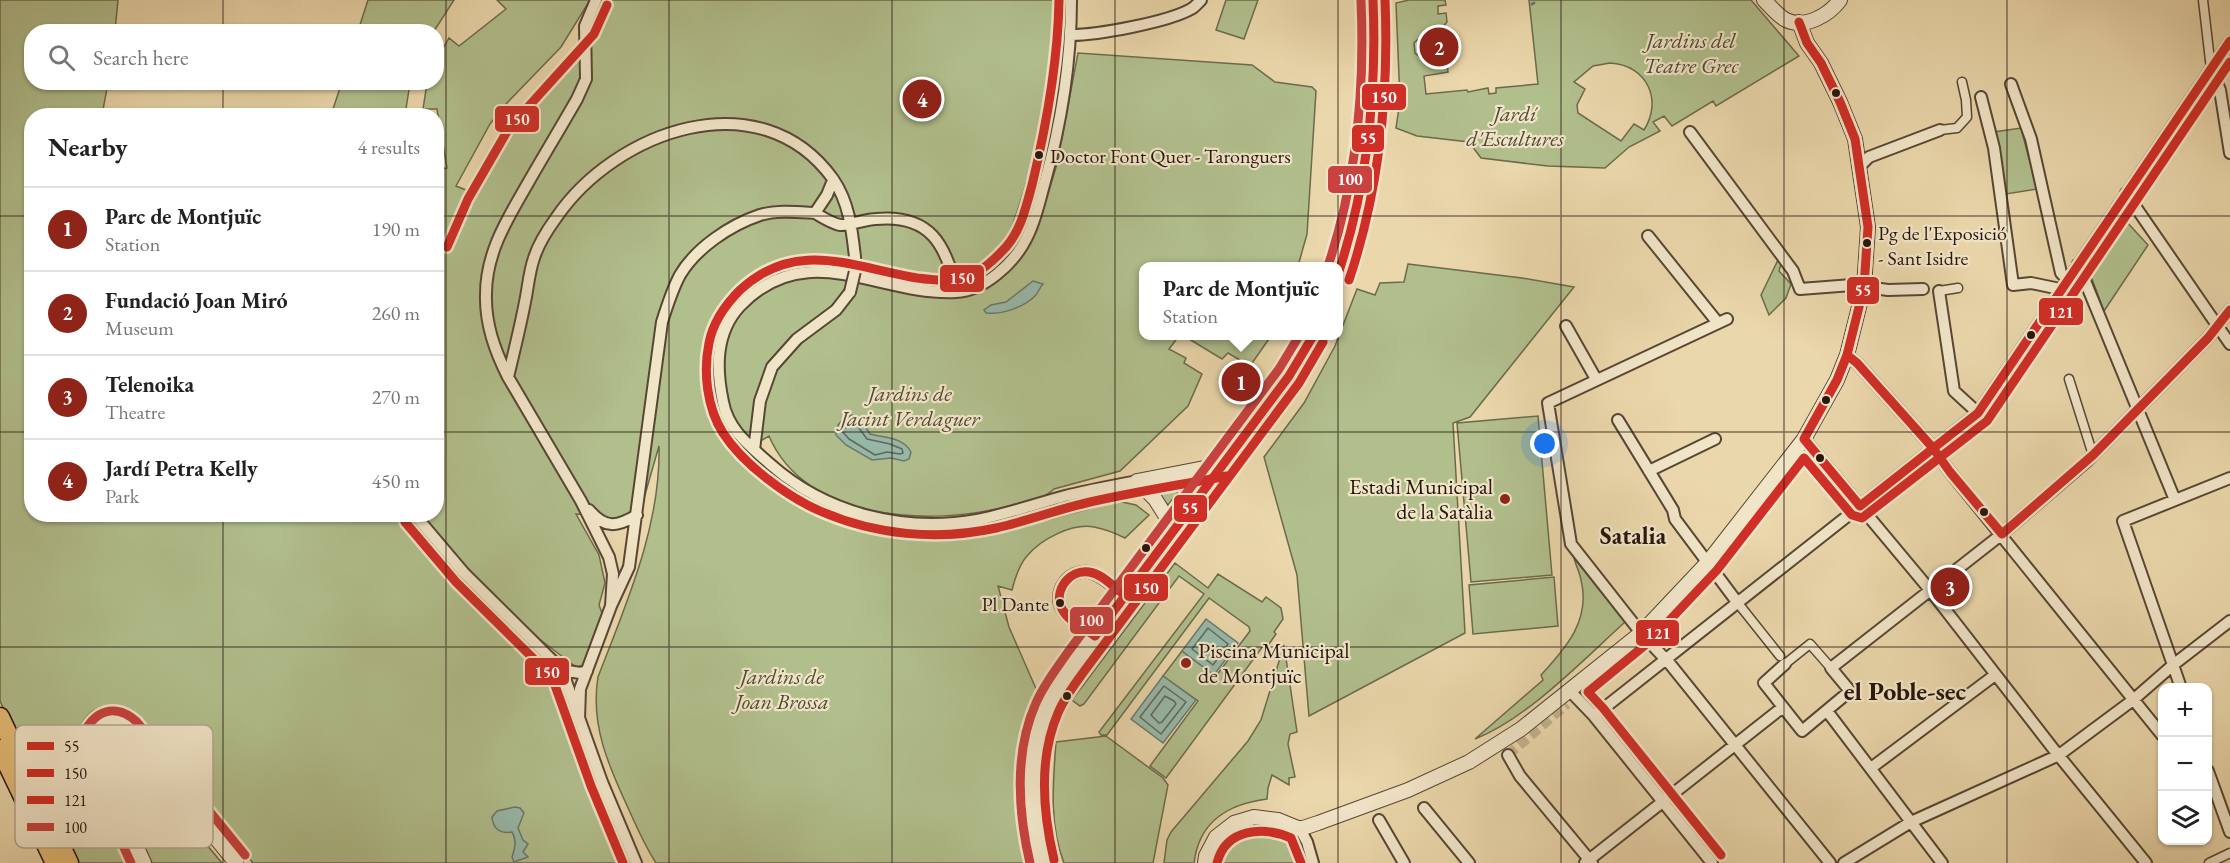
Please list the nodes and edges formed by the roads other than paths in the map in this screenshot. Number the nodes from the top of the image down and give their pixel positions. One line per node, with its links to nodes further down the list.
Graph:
1 (596, 0): 41 (street)
2 (1071, 0): 9 (street)
3 (1201, 0): 9 (street)
4 (1373, 0): 26 (street)
5 (1764, 0): 8 (street)
6 (1840, 0): 8 (street)
7 (2204, 0): 13 (street)
8 (1799, 22): 20 (street)
9 (1071, 35): 34 (street)
10 (2230, 41): 11 (street)
11 (2220, 56): 12 (street); 13 (street)
12 (2230, 63)
13 (2211, 69): 19 (street); 22 (street)
14 (1962, 82): 17 (street)
15 (2011, 84): 28 (street)
16 (1981, 97): 32 (street)
17 (1940, 130): 20 (street)
18 (1690, 132): 29 (street)
19 (2230, 153)
20 (1861, 165): 29 (street)
21 (833, 180): 23 (street); 24 (street); 41 (street)
22 (2126, 194): 27 (street); 37 (street)
23 (815, 213): 24 (street); 59 (street)
24 (851, 223): 34 (street); 50 (street, bridge)
25 (1648, 236): 42 (street)
26 (1342, 262)
27 (2078, 264): 28 (street); 44 (street)
28 (2067, 279): 32 (street)
29 (1864, 287): 31 (street); 40 (street)
30 (1958, 288): 33 (street)
31 (1923, 289)
32 (2060, 289): 45 (street)
33 (1939, 291): 45 (street)
34 (957, 292): 50 (street)
35 (2230, 310): 37 (street)
36 (1566, 326): 42 (street)
37 (2218, 326): 39 (street); 44 (street)
38 (1311, 340): 52 (street)
39 (2230, 344)
40 (1847, 355): 48 (street); 49 (street)
41 (508, 378): 57 (street)
42 (1596, 379): 69 (street)
43 (2069, 380): 51 (street)
44 (2138, 410): 51 (street); 56 (street)
45 (1978, 412): 49 (street)
46 (1618, 420): 53 (street)
47 (1715, 439): 53 (street)
48 (1804, 439): 58 (street); 63 (street)
49 (1933, 448): 58 (street); 62 (street)
50 (754, 450): 55 (street)
51 (2093, 455): 62 (street)
52 (1225, 464): 55 (street); 61 (street)
53 (1649, 471): 63 (street)
54 (2230, 478): 56 (street)
55 (1137, 481): 61 (street)
56 (2175, 500): 73 (street)
57 (581, 501): 59 (street); 67 (street)
58 (1860, 506): 64 (street); 66 (street)
59 (637, 515): 67 (street)
60 (421, 522): 75 (street)
61 (1174, 528): 65 (street)
62 (2002, 534): 64 (street); 80 (street)
63 (1708, 562): 66 (street); 69 (street)
64 (1930, 590): 74 (street); 77 (street)
65 (1125, 595): 70 (street); 70 (street)
66 (1739, 604): 71 (street); 72 (street)
67 (611, 606): 76 (street)
68 (2230, 621): 73 (street)
69 (1641, 633): 71 (street); 79 (street)
70 (1095, 636): 114 (street)
71 (1666, 659): 83 (street); 87 (street)
72 (1782, 660): 74 (street); 81 (street)
73 (2173, 665): 78 (street); 80 (street)
74 (1831, 668): 82 (street)
75 (562, 670): 76 (street); 85 (street)
76 (587, 671): 85 (street)
77 (1995, 675): 91 (street); 92 (street)
78 (2180, 683)
79 (1568, 697): 83 (street); 101 (street)
80 (2133, 699): 86 (street); 91 (street)
81 (1783, 707): 82 (street); 87 (street)
82 (1827, 711): 92 (street)
83 (1594, 716): 97 (street)
84 (0, 717): 89 (highway)
85 (579, 718): 113 (street)
86 (2158, 729)
87 (1734, 744): 97 (street); 120 (street)
88 (0, 749): 93 (highway)
89 (15, 749)
90 (1508, 754): 108 (street)
91 (2059, 755): 100 (street); 123 (street)
92 (1871, 768): 100 (street)
93 (15, 780)
94 (2212, 786): 96 (street)
95 (2209, 791): 96 (street)
96 (2216, 800): 102 (street)
97 (1663, 801): 108 (street); 119 (street)
98 (1424, 808): 118 (street)
99 (1379, 820): 117 (street)
100 (1911, 822): 121 (street); 122 (street)
101 (1300, 829): 115 (street); 116 (street)
102 (2230, 832)
103 (213, 835): 112 (street)
104 (48, 848): 109 (highway)
105 (62, 848): 110 (highway)
106 (137, 848): 111 (street)
107 (2230, 852): 124 (street)
108 (1589, 862)
109 (55, 863)
110 (69, 863)
111 (144, 863)
112 (236, 863)
113 (636, 863)
114 (1042, 863)
115 (1205, 863)
116 (1314, 863)
117 (1404, 863)
118 (1469, 863)
119 (1712, 863)
120 (1830, 863)
121 (1844, 863)
122 (1942, 863)
123 (2146, 863)
124 (2208, 863)

